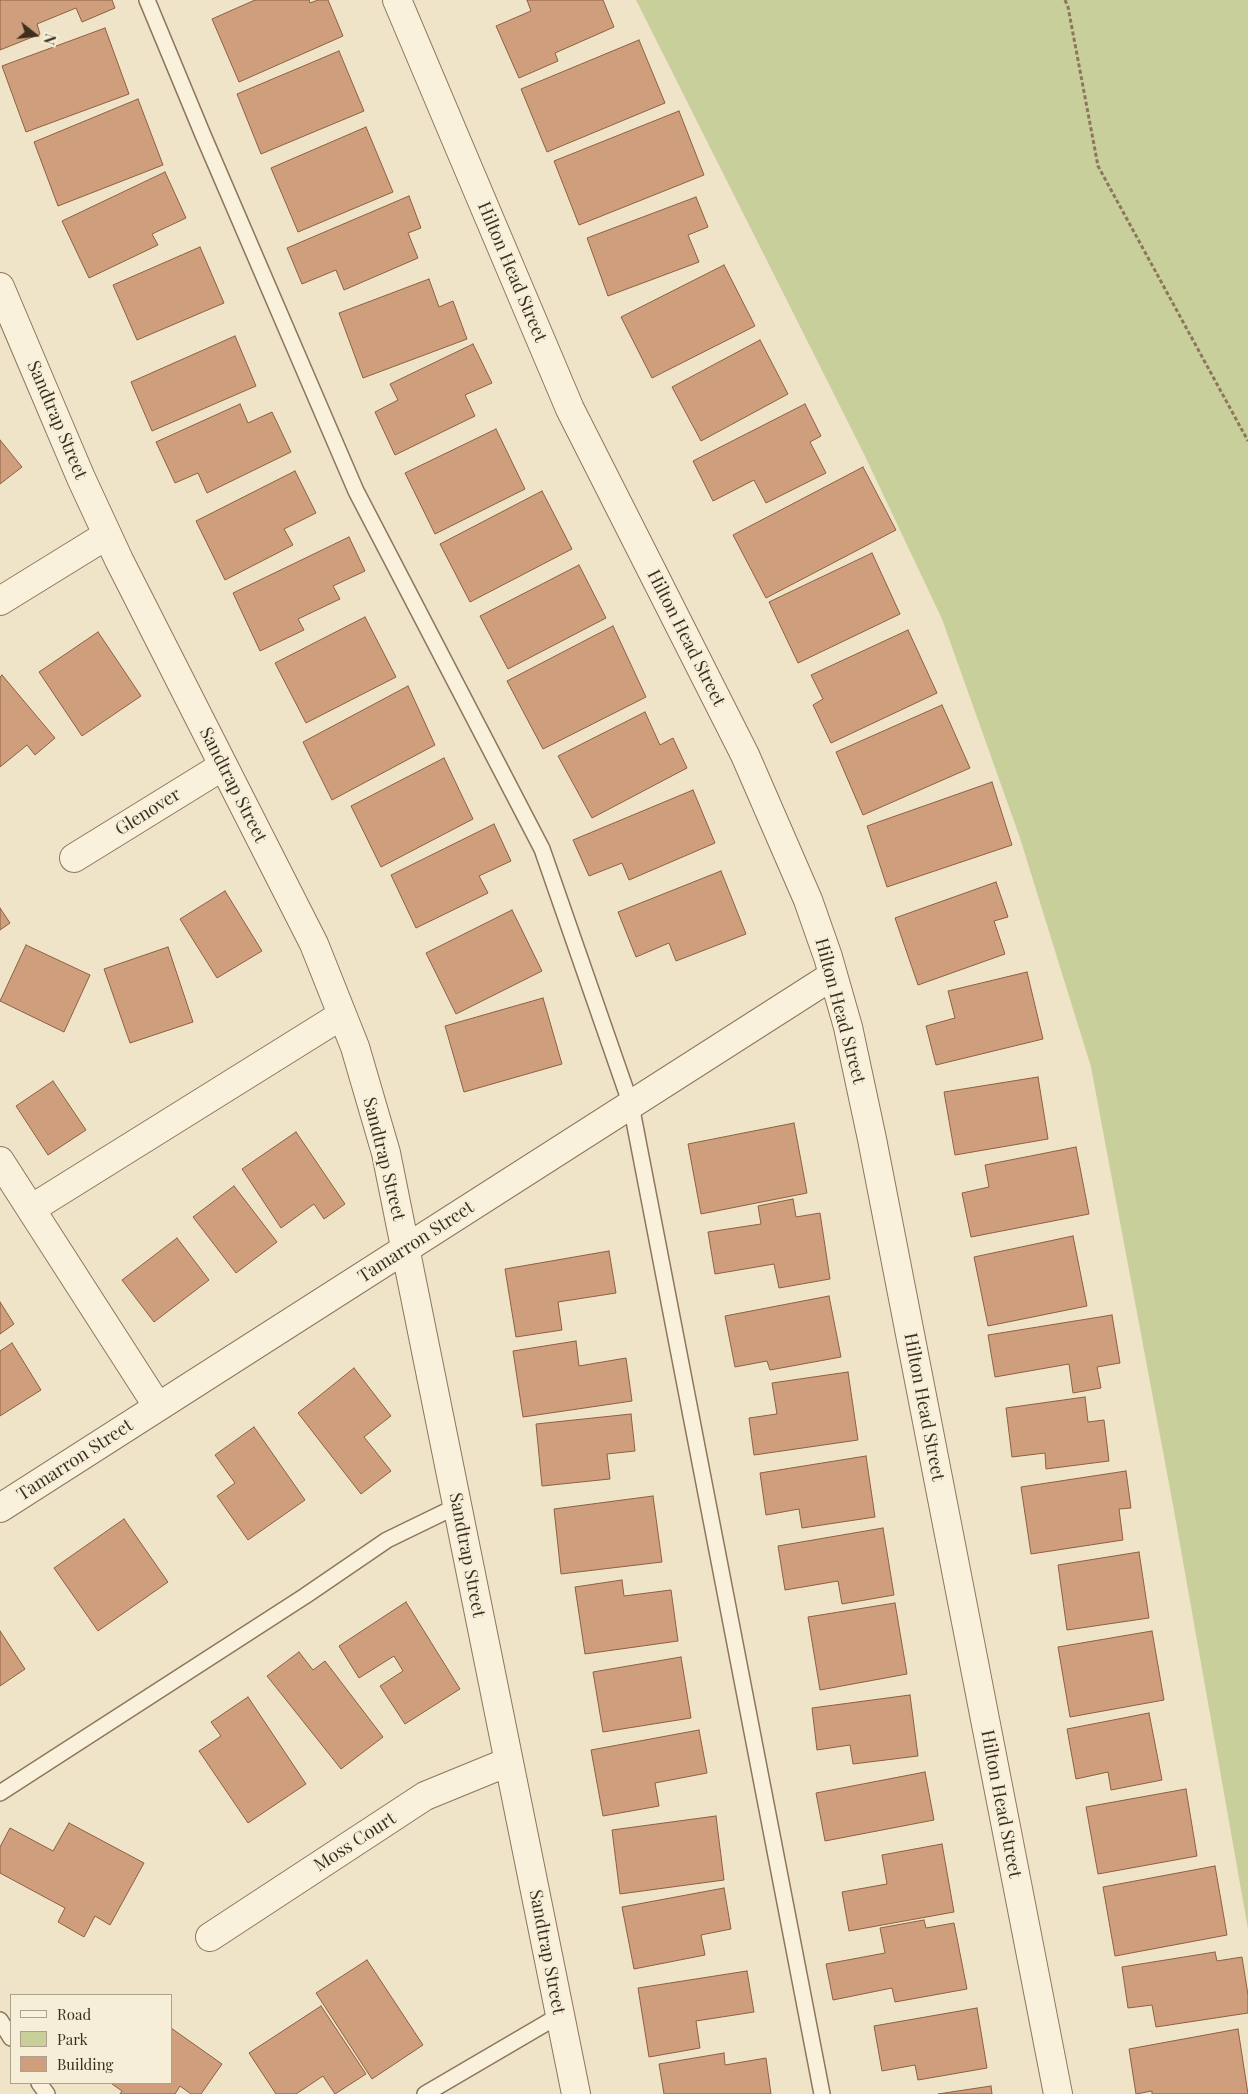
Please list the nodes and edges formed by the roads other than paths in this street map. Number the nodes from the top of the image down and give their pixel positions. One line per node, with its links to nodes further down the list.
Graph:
1 (147, 0): 10 (lane)
2 (397, 0): 8 (street, Hilton Head Street)
3 (0, 287): 4 (street, Sandtrap Street)
4 (107, 535): 5 (street); 6 (street, Sandtrap Street)
5 (0, 601)
6 (223, 766): 7 (street, Glenover); 9 (street, Sandtrap Street)
7 (74, 858)
8 (832, 976): 10 (street, Tamarron Street); 26 (street, Hilton Head Street)
9 (342, 1015): 12 (street); 13 (street, Sandtrap Street)
10 (631, 1104): 13 (street, Tamarron Street); 25 (lane)
11 (0, 1161): 12 (street)
12 (31, 1209): 14 (street)
13 (406, 1249): 14 (street, Tamarron Street); 15 (street, Sandtrap Street)
14 (158, 1407): 16 (street, Tamarron Street)
15 (457, 1506): 17 (street, Sandtrap Street); 18 (lane)
16 (0, 1508)
17 (508, 1762): 19 (street, Moss Court); 20 (street, Sandtrap Street)
18 (0, 1793)
19 (210, 1937)
20 (560, 2015): 23 (lane); 24 (street, Sandtrap Street)
21 (0, 2020): 22 (lane)
22 (10, 2036)
23 (426, 2094)
24 (576, 2094)
25 (822, 2094)
26 (1058, 2094)

